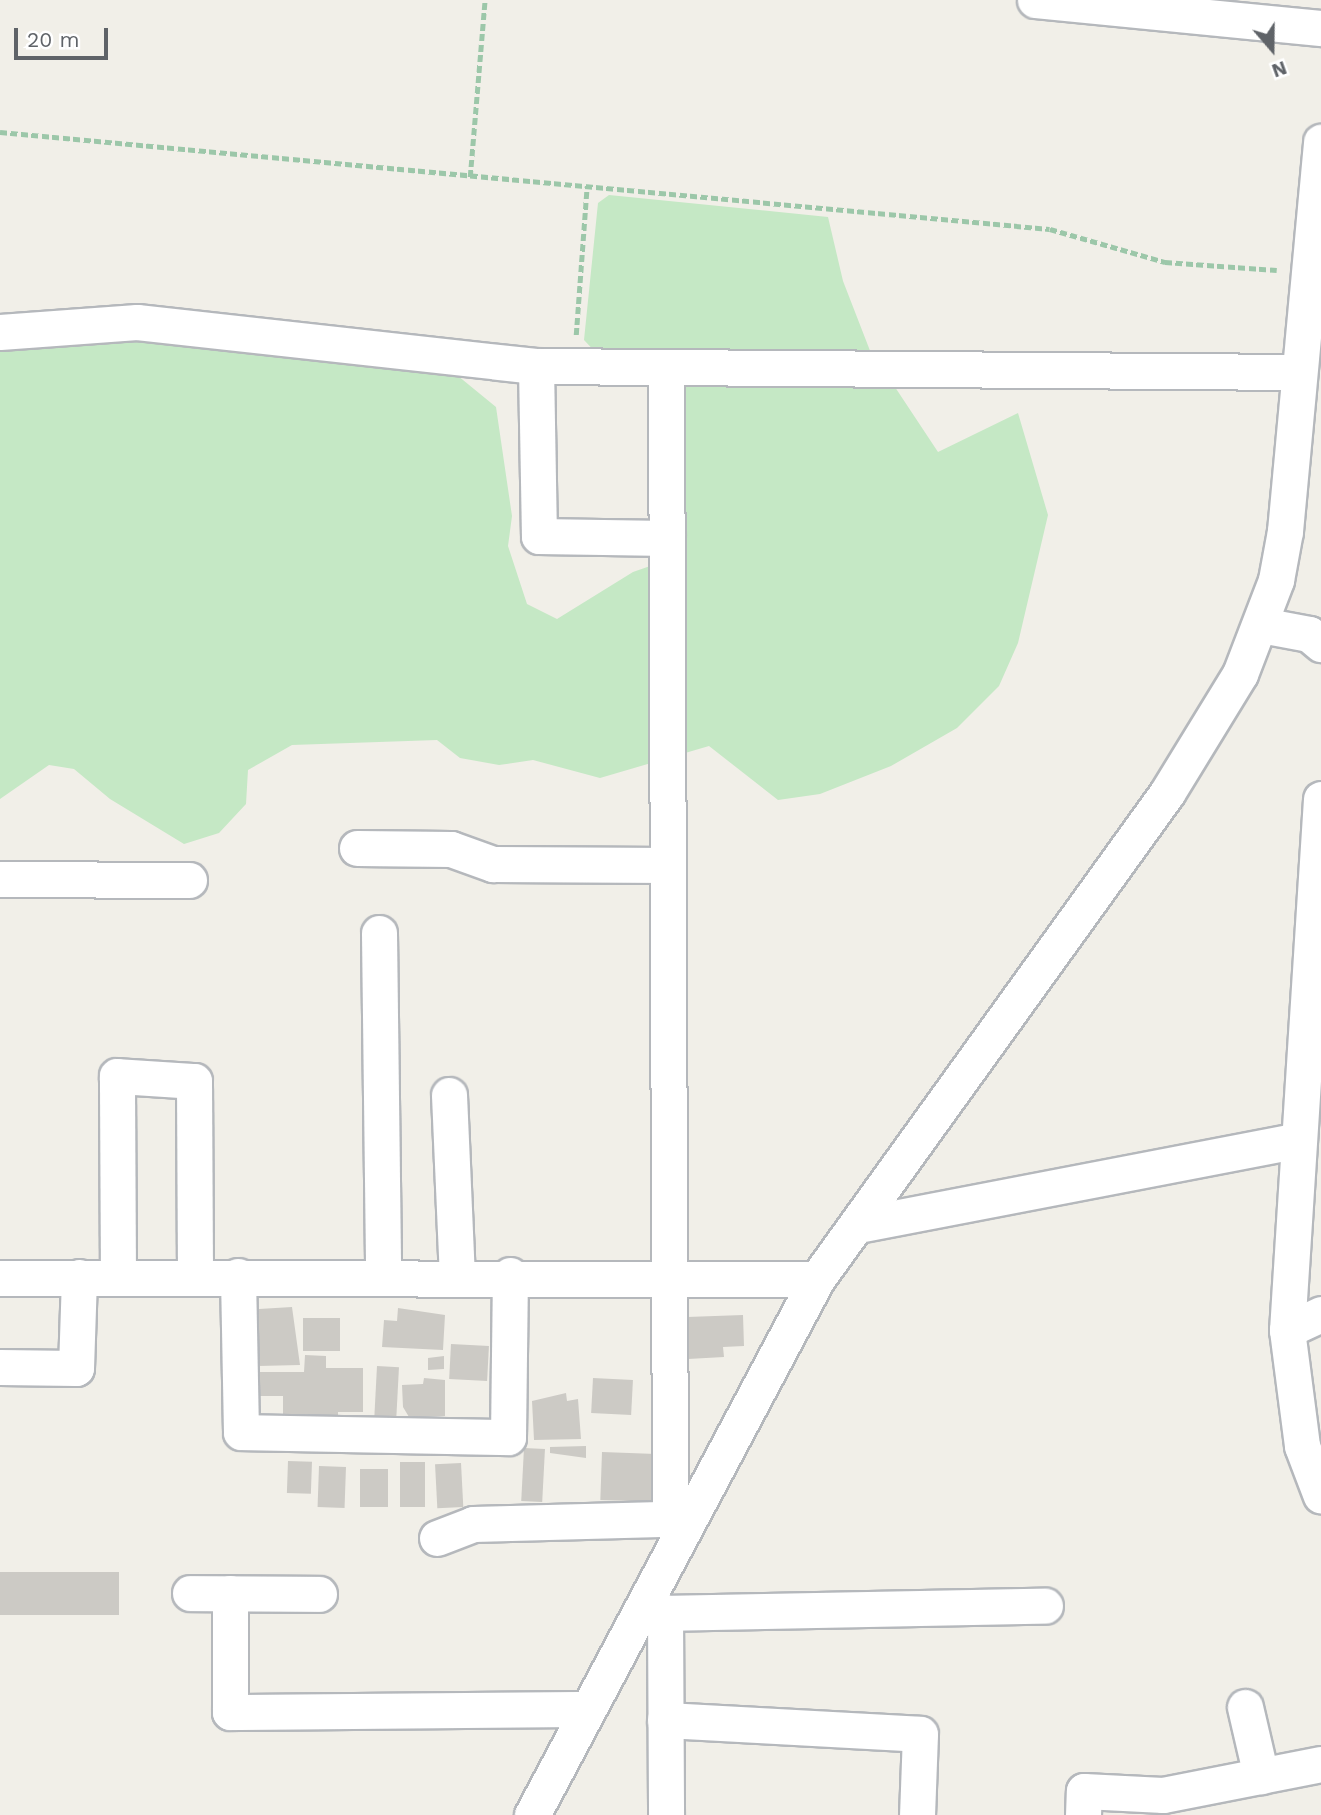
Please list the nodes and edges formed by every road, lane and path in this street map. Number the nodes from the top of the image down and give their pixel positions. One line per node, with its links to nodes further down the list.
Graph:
1 (485, 0): 6 (path)
2 (1035, 0): 3 (street)
3 (1321, 28)
4 (0, 132): 6 (path)
5 (1321, 142): 8 (street)
6 (470, 177): 7 (path)
7 (587, 186): 8 (path); 10 (path)
8 (1315, 272): 13 (street)
9 (0, 332): 11 (street)
10 (573, 365): 11 (street); 12 (street)
11 (536, 366): 14 (street)
12 (666, 369): 13 (street); 14 (street)
13 (1298, 372): 15 (street)
14 (667, 538): 19 (street)
15 (1261, 625): 16 (street); 25 (street)
16 (1321, 644)
17 (1321, 799): 24 (street)
18 (357, 848): 19 (street)
19 (668, 865): 30 (street)
20 (0, 879): 21 (street)
21 (189, 880)
22 (379, 933): 29 (street)
23 (449, 1094): 26 (street)
24 (1294, 1141): 25 (street); 37 (street)
25 (858, 1225): 35 (street)
26 (457, 1275): 27 (street); 29 (street)
27 (510, 1275): 28 (street); 30 (street)
28 (239, 1276): 29 (street); 33 (street)
29 (383, 1276)
30 (671, 1276): 35 (street); 40 (street)
31 (79, 1277): 32 (street); 34 (street); 38 (street)
32 (118, 1277): 33 (street); 33 (street)
33 (195, 1277)
34 (0, 1278)
35 (817, 1279): 40 (street)
36 (1321, 1314): 37 (street)
37 (1287, 1329): 39 (street)
38 (0, 1367)
39 (1321, 1496)
40 (676, 1522): 41 (street); 46 (street)
41 (437, 1538)
42 (190, 1593): 43 (street)
43 (230, 1593): 44 (street); 48 (street)
44 (319, 1594)
45 (1045, 1606): 46 (street)
46 (656, 1607): 48 (street); 49 (street)
47 (1245, 1707): 51 (street)
48 (588, 1709): 52 (street)
49 (665, 1720): 53 (street); 54 (street)
50 (1321, 1764): 51 (street)
51 (1261, 1776): 55 (street)
52 (532, 1815)
53 (666, 1815)
54 (917, 1815)
55 (1083, 1815)

